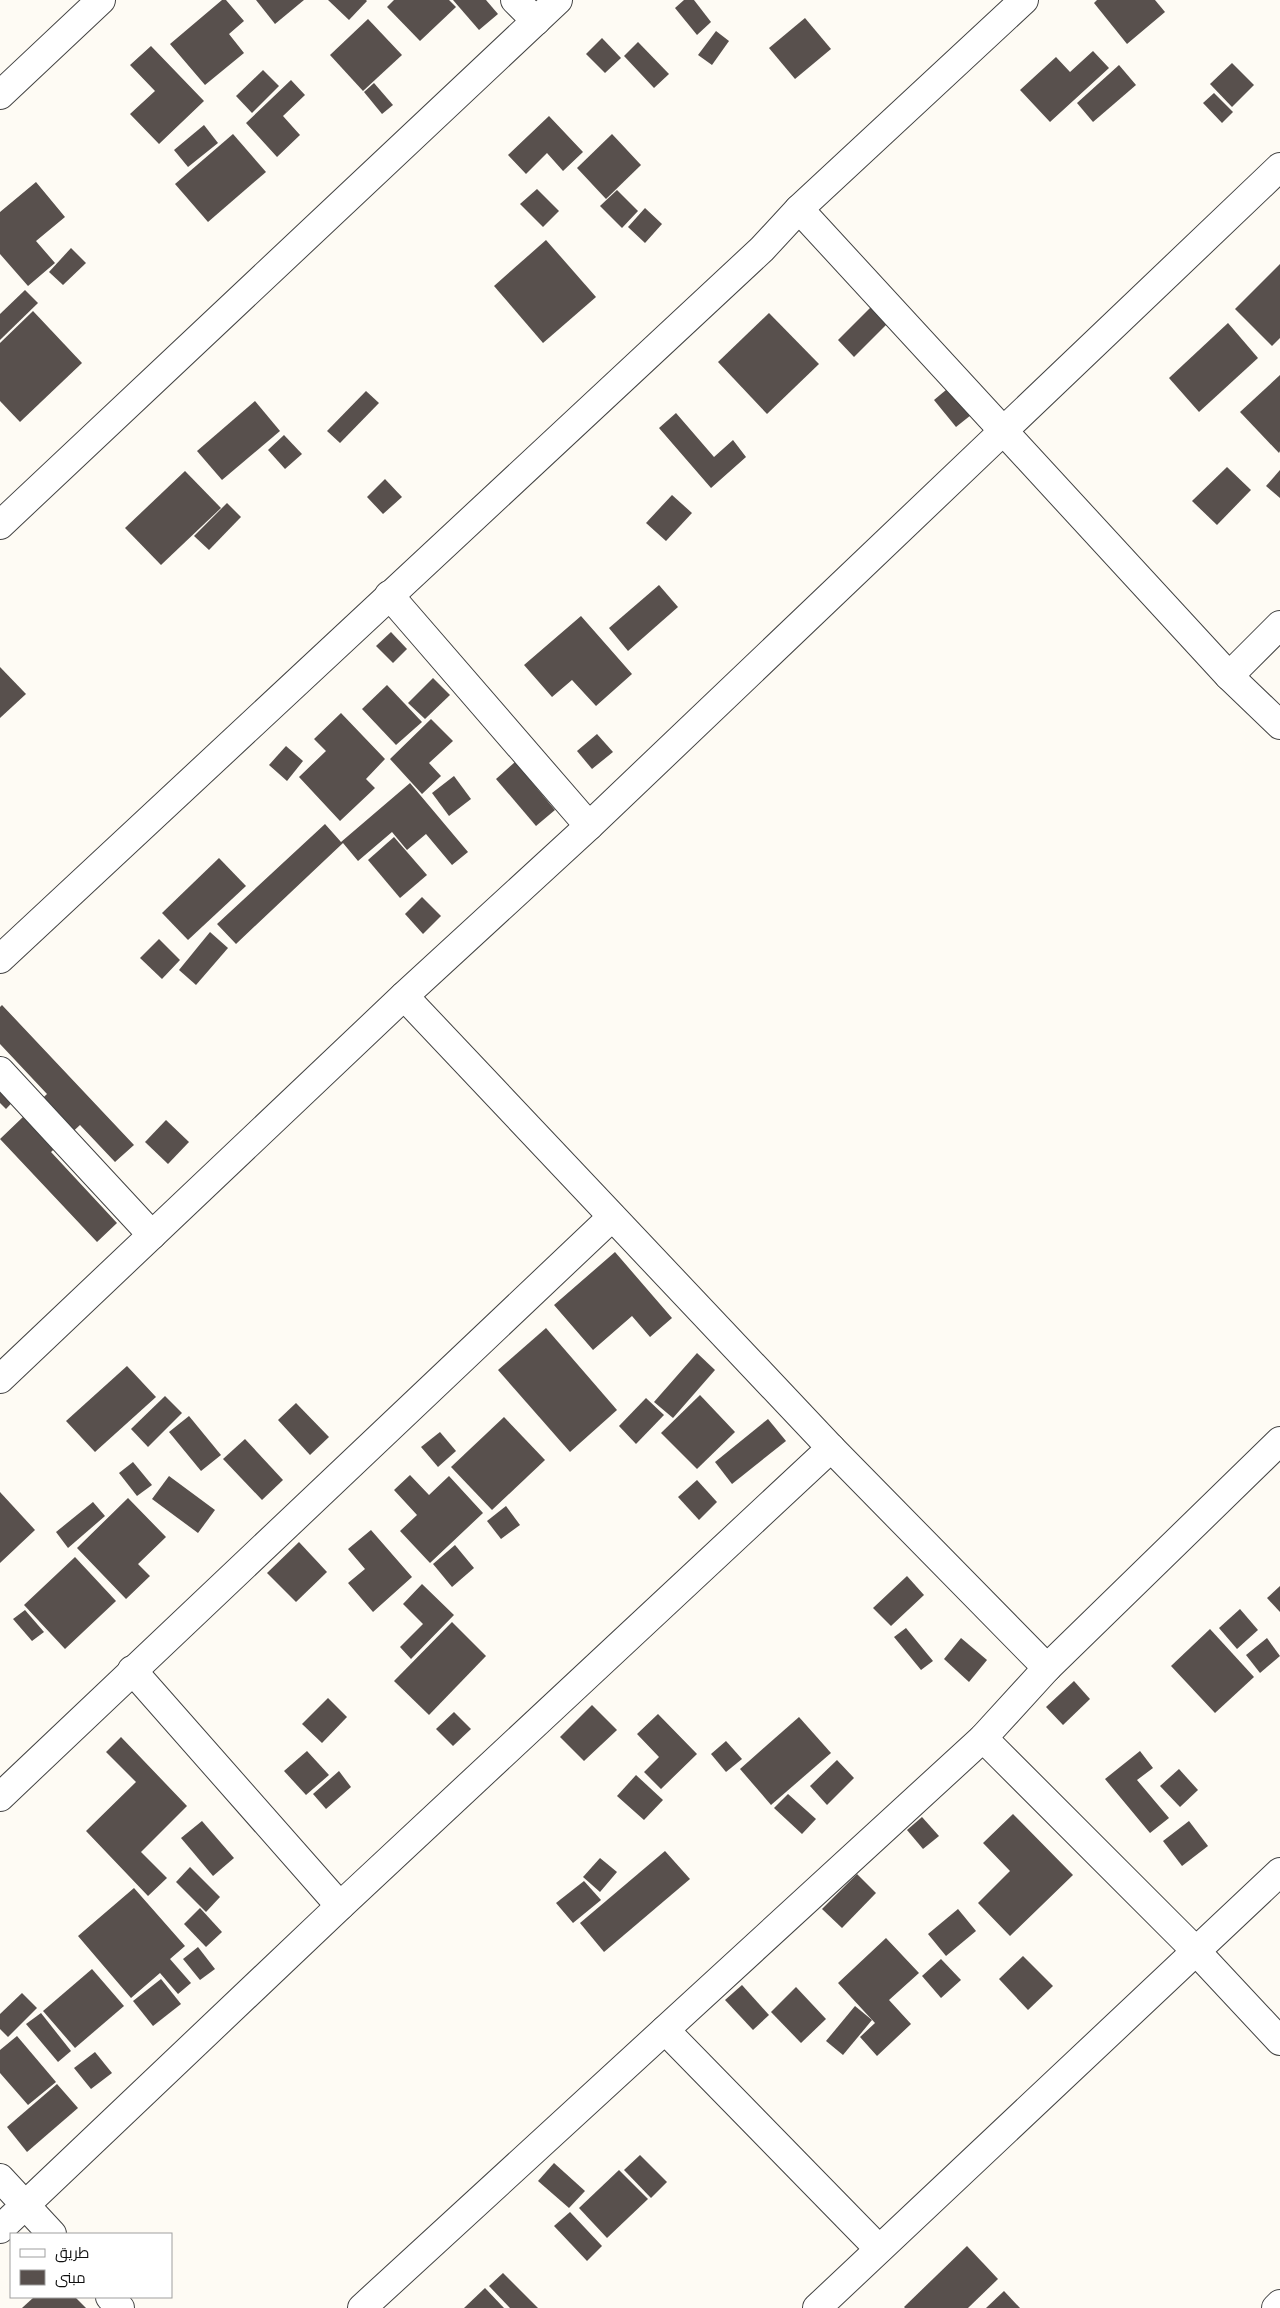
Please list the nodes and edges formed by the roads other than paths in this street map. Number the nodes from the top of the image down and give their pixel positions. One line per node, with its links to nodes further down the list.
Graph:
1 (101, 0): 6 (street)
2 (515, 0): 5 (street)
3 (558, 0): 5 (street)
4 (1024, 0): 8 (street)
5 (536, 20): 10 (street)
6 (0, 95)
7 (1280, 167): 9 (street)
8 (799, 209): 9 (street); 11 (street)
9 (1003, 429): 13 (street); 15 (street)
10 (0, 525)
11 (389, 595): 15 (street); 16 (street)
12 (1280, 625): 13 (street)
13 (1229, 676): 14 (street)
14 (1280, 725)
15 (589, 826): 17 (street)
16 (0, 958)
17 (404, 996): 19 (street); 20 (street)
18 (0, 1071): 20 (street)
19 (612, 1217): 23 (street); 25 (street)
20 (152, 1235): 21 (street)
21 (0, 1379)
22 (1280, 1442): 24 (street)
23 (831, 1448): 24 (street); 29 (street)
24 (1047, 1668): 26 (street)
25 (132, 1670): 27 (street); 29 (street)
26 (983, 1738): 30 (street); 31 (street)
27 (0, 1797)
28 (1280, 1872): 30 (street)
29 (340, 1906): 34 (street)
30 (1195, 1950): 32 (street); 37 (street)
31 (665, 2030): 37 (street); 41 (street)
32 (1280, 2040)
33 (0, 2178): 34 (street)
34 (26, 2205): 35 (street); 36 (street)
35 (0, 2229)
36 (51, 2233)
37 (879, 2249): 42 (street)
38 (111, 2298): 40 (street)
39 (1280, 2304): 43 (street)
40 (120, 2308)
41 (362, 2308)
42 (817, 2308)
43 (1276, 2308)

